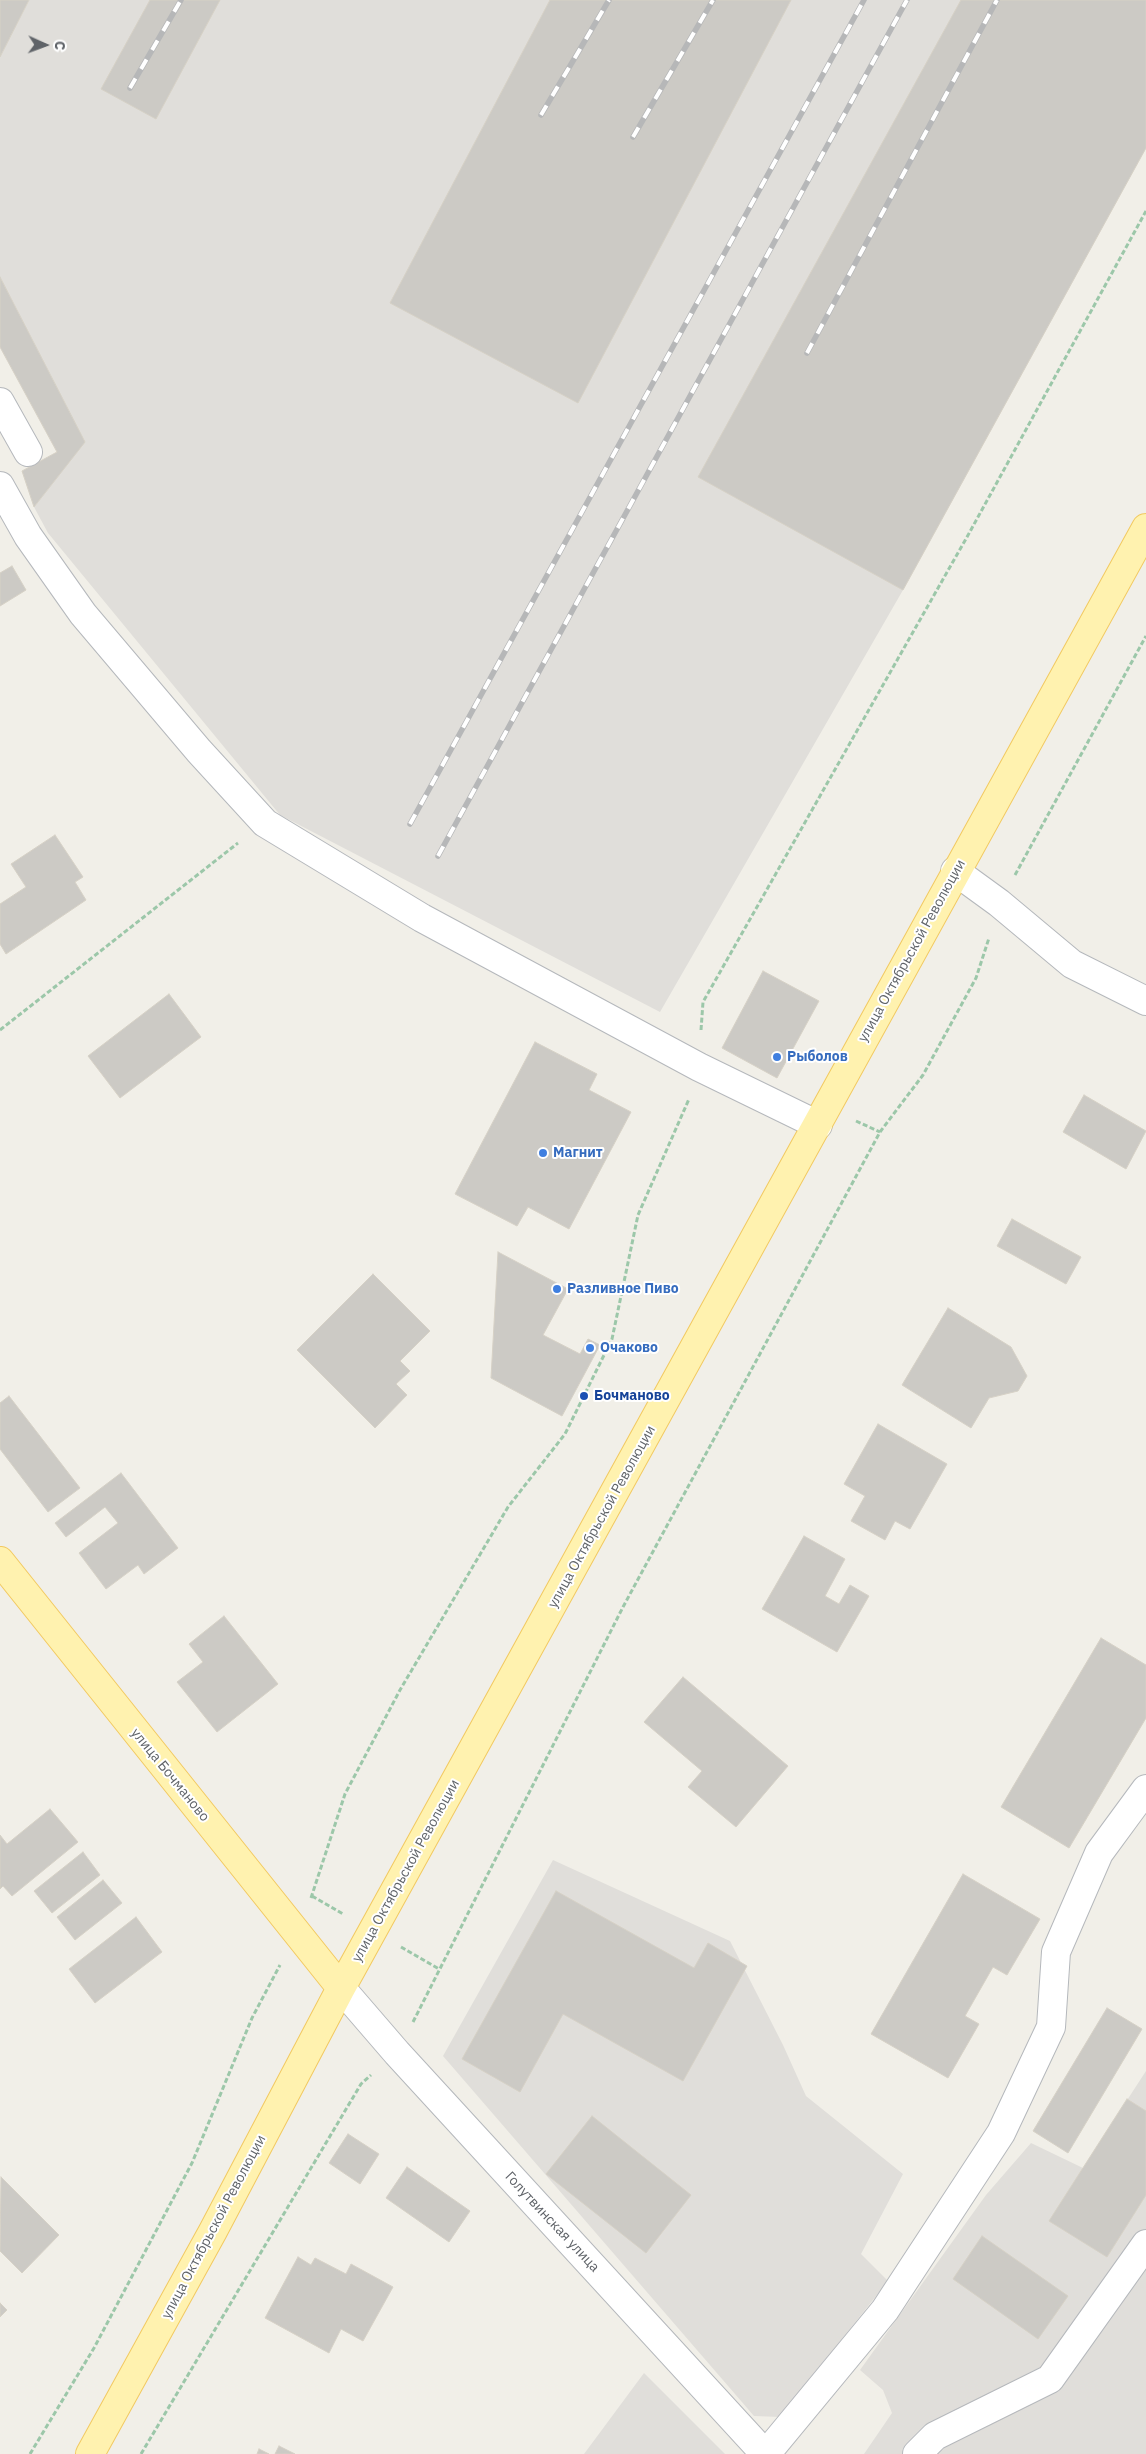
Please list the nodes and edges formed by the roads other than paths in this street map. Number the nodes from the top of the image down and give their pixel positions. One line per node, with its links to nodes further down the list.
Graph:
1 (0, 402): 2 (street)
2 (28, 452)
3 (0, 486): 7 (street)
4 (1146, 528): 5 (main road, улица Октябрьской Революции)
5 (955, 872): 6 (street); 7 (main road, улица Октябрьской Революции)
6 (1146, 1001)
7 (818, 1125): 10 (main road, улица Октябрьской Революции)
8 (0, 1561): 10 (main road, улица Бочманово)
9 (1146, 1789): 13 (street)
10 (341, 1988): 12 (main road, улица Октябрьской Революции); 13 (street, Голутвинская улица)
11 (1146, 2244): 14 (street)
12 (90, 2454)
13 (765, 2454)
14 (917, 2454)

